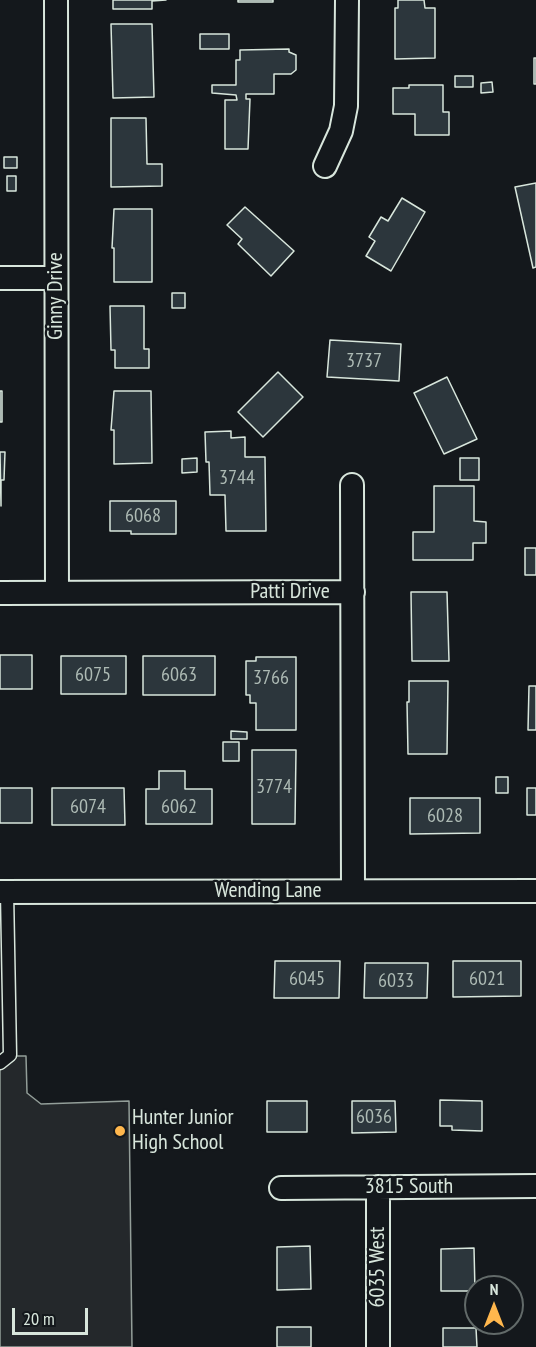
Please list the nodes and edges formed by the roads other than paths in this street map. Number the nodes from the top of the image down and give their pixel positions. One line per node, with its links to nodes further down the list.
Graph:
1 (56, 0): 5 (street, Ginny Drive)
2 (347, 0): 3 (street)
3 (325, 166)
4 (0, 278): 5 (street)
5 (56, 278): 8 (street, Ginny Drive)
6 (352, 485): 9 (street)
7 (0, 592): 8 (street, Patti Drive)
8 (57, 592): 9 (street, Patti Drive)
9 (353, 592): 10 (street, Patti Drive)
10 (353, 891): 11 (street, Wending Lane); 12 (street, Wending Lane)
11 (536, 891)
12 (4, 892): 13 (lane)
13 (0, 1063)
14 (536, 1186): 15 (street, 3815 South)
15 (378, 1187): 16 (street, 3815 South); 17 (street, 6035 West)
16 (281, 1188)
17 (378, 1347)

